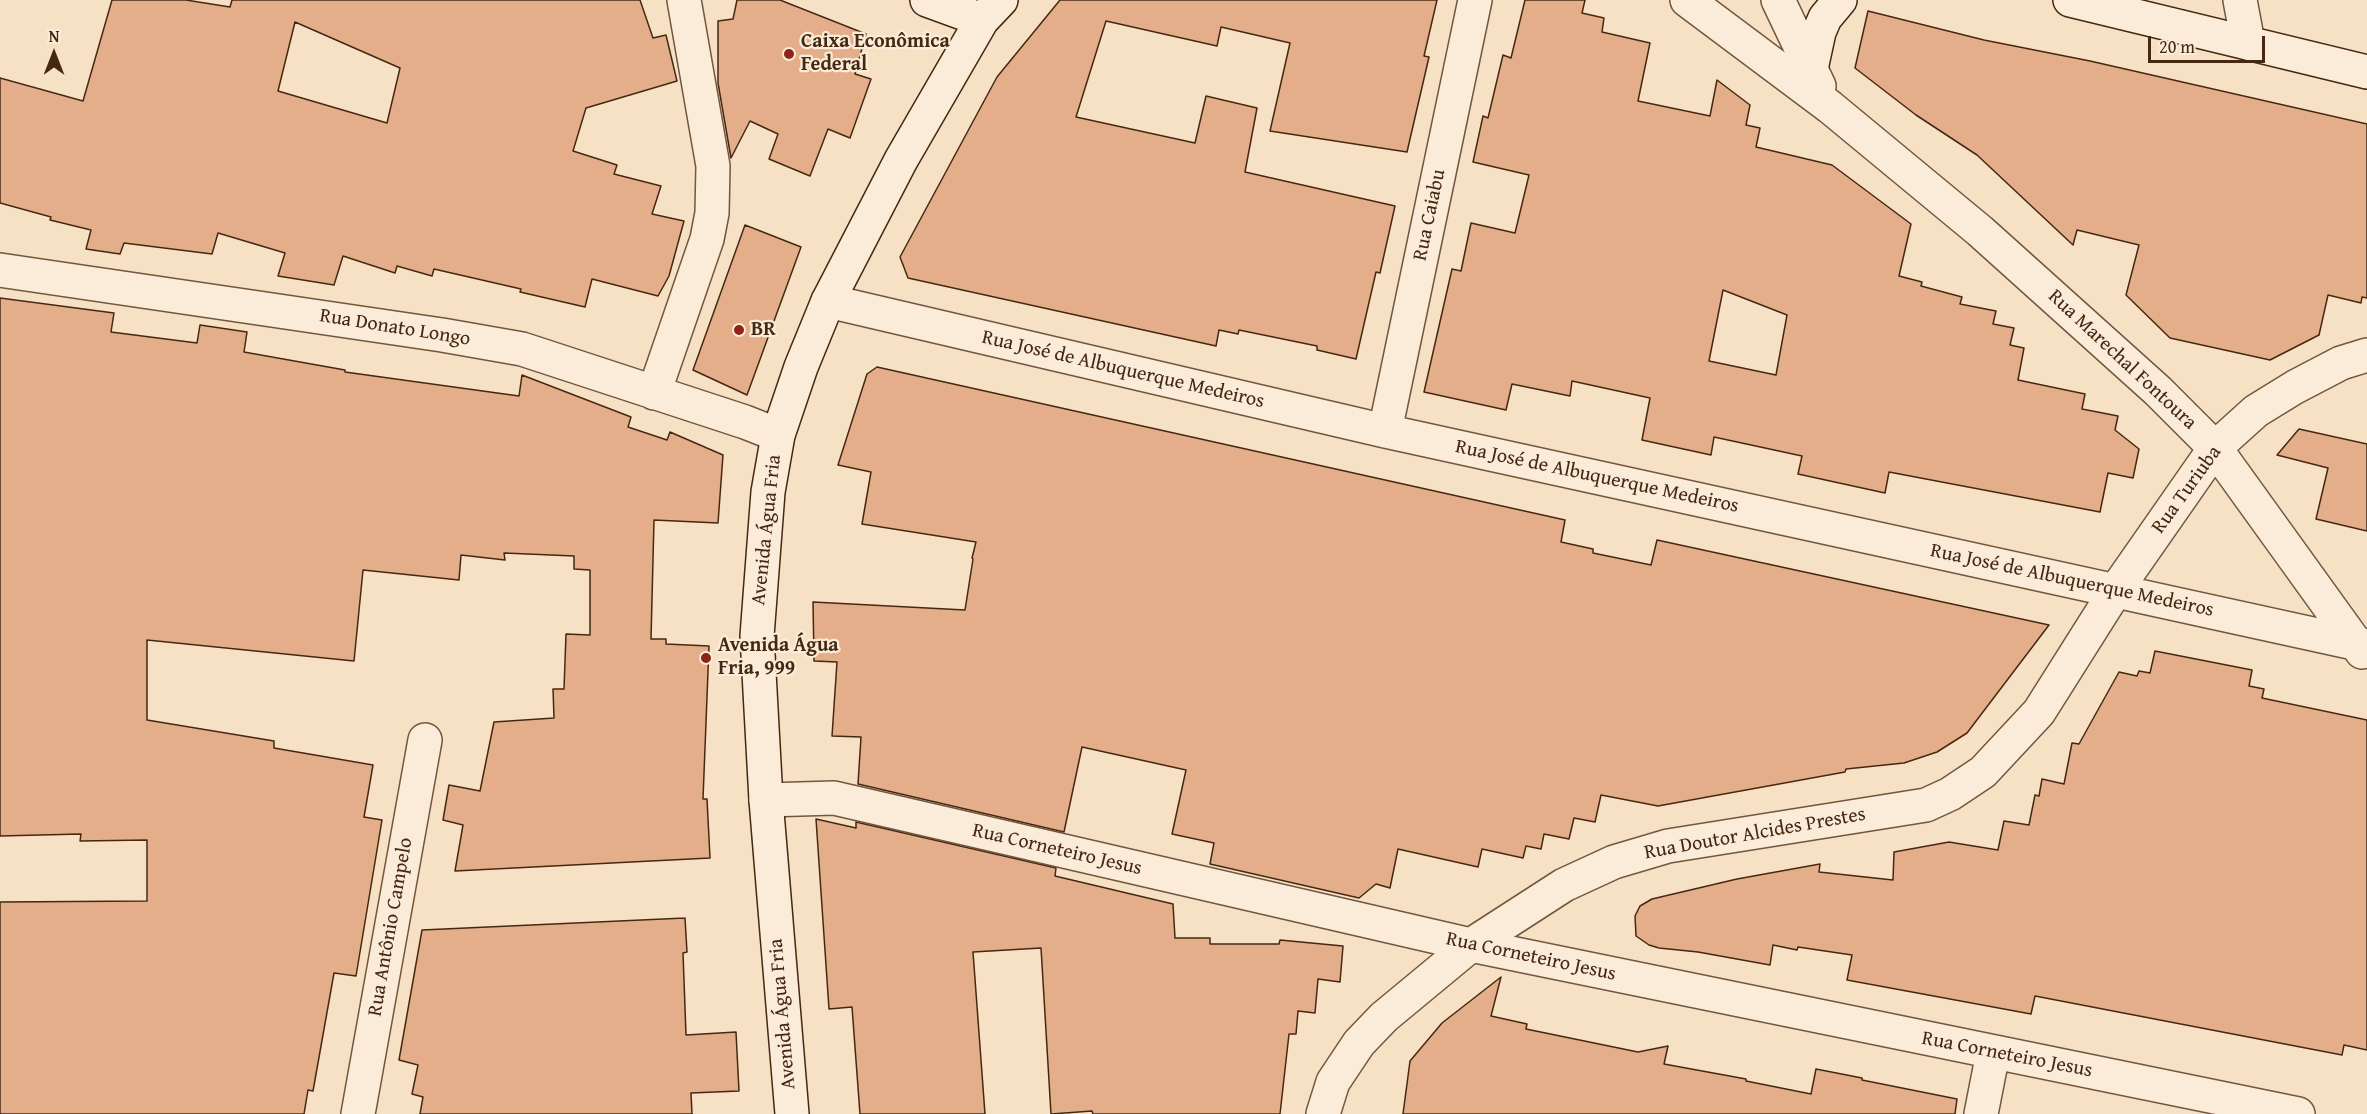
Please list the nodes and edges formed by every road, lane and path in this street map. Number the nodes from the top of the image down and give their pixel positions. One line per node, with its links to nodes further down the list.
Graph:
1 (684, 0): 17 (street)
2 (927, 0): 9 (street)
3 (1475, 0): 18 (street, Rua Caiabu)
4 (1688, 0): 13 (street, Rua Marechal Fontoura)
5 (1778, 0): 11 (street, Rua Marechal Fontoura)
6 (1840, 0): 11 (street)
7 (2070, 0): 10 (street)
8 (2240, 0): 10 (street)
9 (991, 10): 15 (street, Avenida Água Fria)
10 (2248, 43): 12 (street)
11 (1811, 69): 13 (street, Rua Marechal Fontoura)
12 (2367, 72)
13 (1830, 107): 20 (street, Rua Marechal Fontoura)
14 (0, 270): 17 (street, Rua Donato Longo)
15 (828, 301): 18 (street, Rua José de Albuquerque Medeiros); 19 (street, Avenida Água Fria)
16 (2367, 356): 20 (street, Rua Turiuba)
17 (654, 393): 19 (street, Rua Donato Longo)
18 (1385, 431): 21 (street, Rua José de Albuquerque Medeiros)
19 (778, 435): 24 (street, Avenida Água Fria)
20 (2215, 448): 21 (street, Rua Turiuba); 22 (street, Rua Marechal Fontoura)
21 (2116, 590): 22 (street, Rua José de Albuquerque Medeiros); 25 (street, Rua Doutor Alcides Prestes)
22 (2363, 650)
23 (425, 740): 27 (street, Rua Antônio Campelo)
24 (766, 800): 25 (street, Rua Corneteiro Jesus); 28 (street, Avenida Água Fria)
25 (1472, 945): 26 (street, Rua Corneteiro Jesus); 29 (street, Rua Doutor Alcides Prestes)
26 (1993, 1053): 30 (street); 31 (street, Rua Corneteiro Jesus)
27 (358, 1114)
28 (792, 1114)
29 (1323, 1114)
30 (1981, 1114)
31 (2298, 1114)

